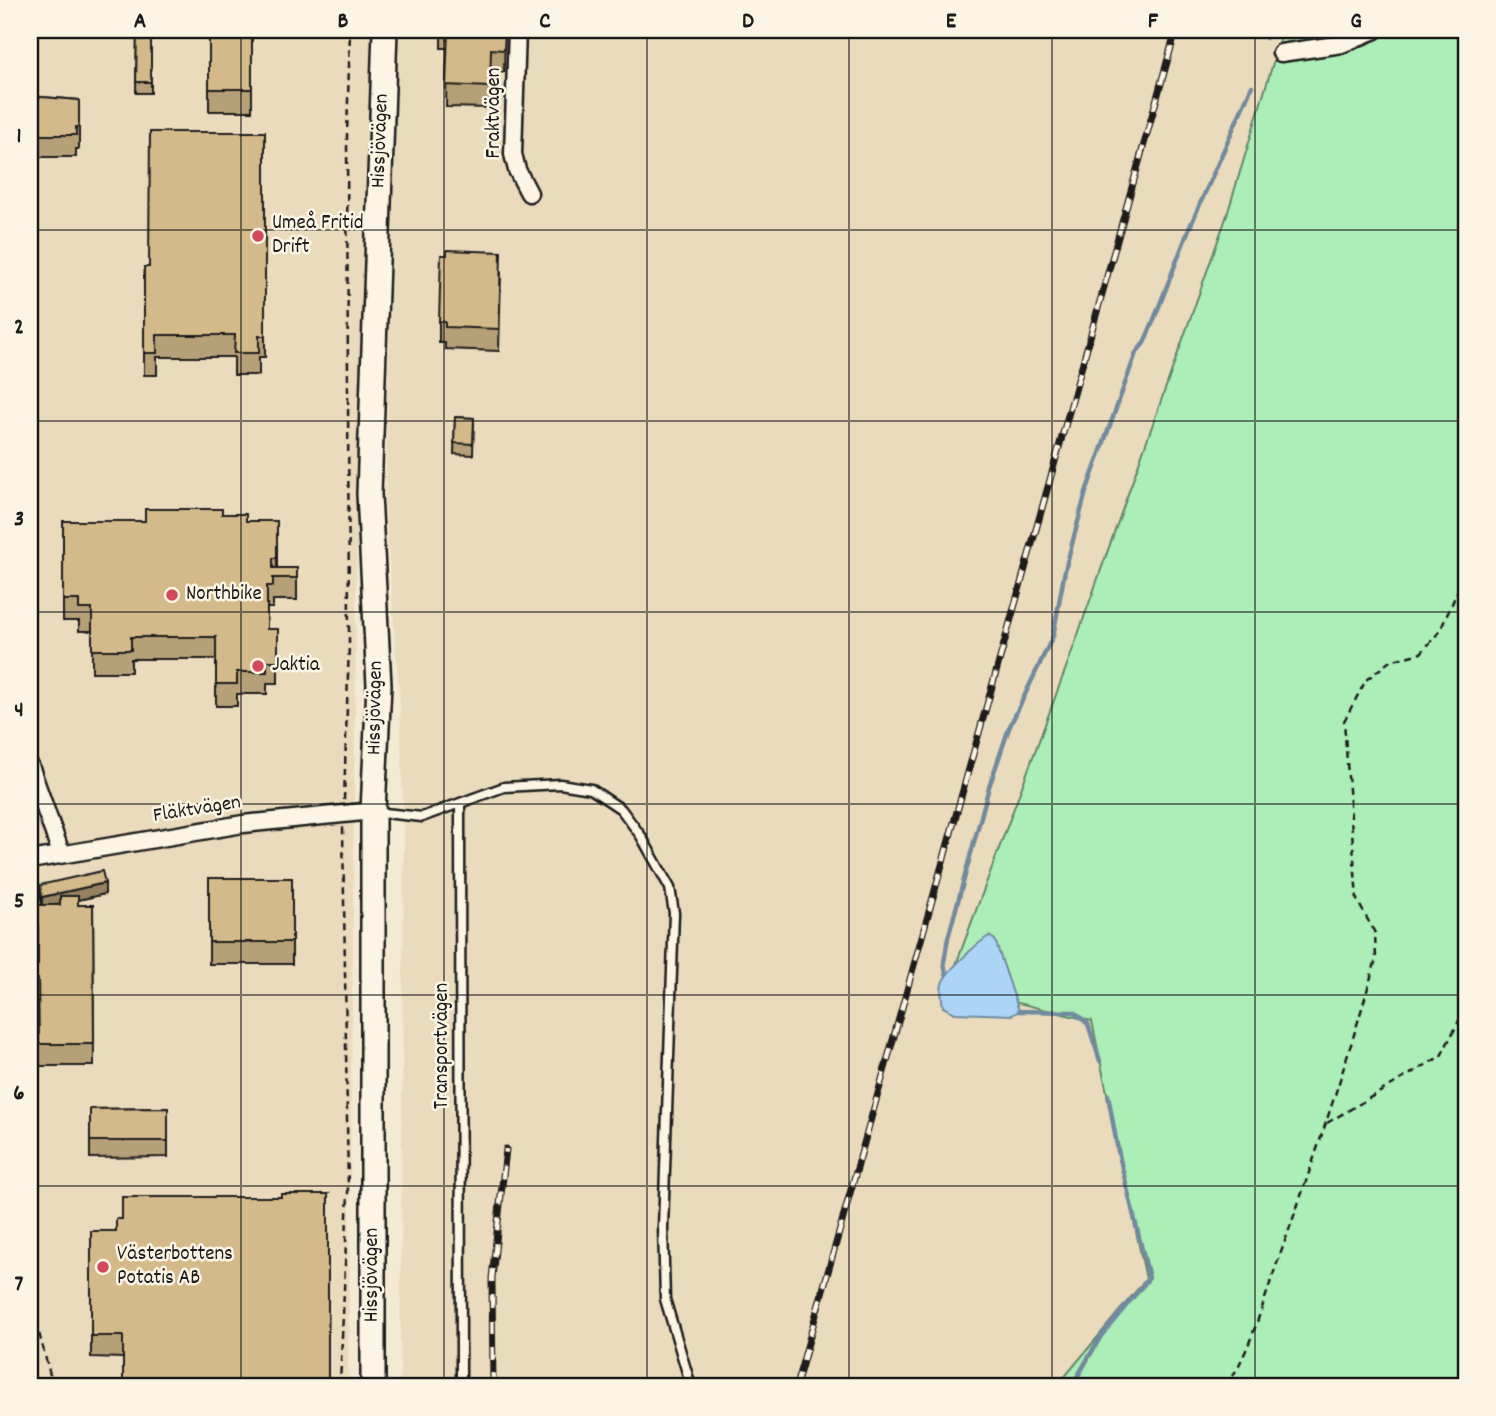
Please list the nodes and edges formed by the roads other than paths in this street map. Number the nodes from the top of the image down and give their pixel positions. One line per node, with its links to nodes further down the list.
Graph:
1 (385, 30): 8 (main road, Hissjövägen)
2 (517, 30): 5 (street, Fraktvägen)
3 (1375, 30): 4 (street)
4 (1281, 53)
5 (529, 193)
6 (30, 766): 9 (street)
7 (460, 803): 8 (lane); 11 (lane, Transportvägen); 13 (lane)
8 (373, 811): 9 (street, Fläktvägen); 12 (main road, Hissjövägen)
9 (61, 853): 10 (street, Fläktvägen)
10 (30, 860)
11 (461, 1378)
12 (373, 1386)
13 (691, 1386)

